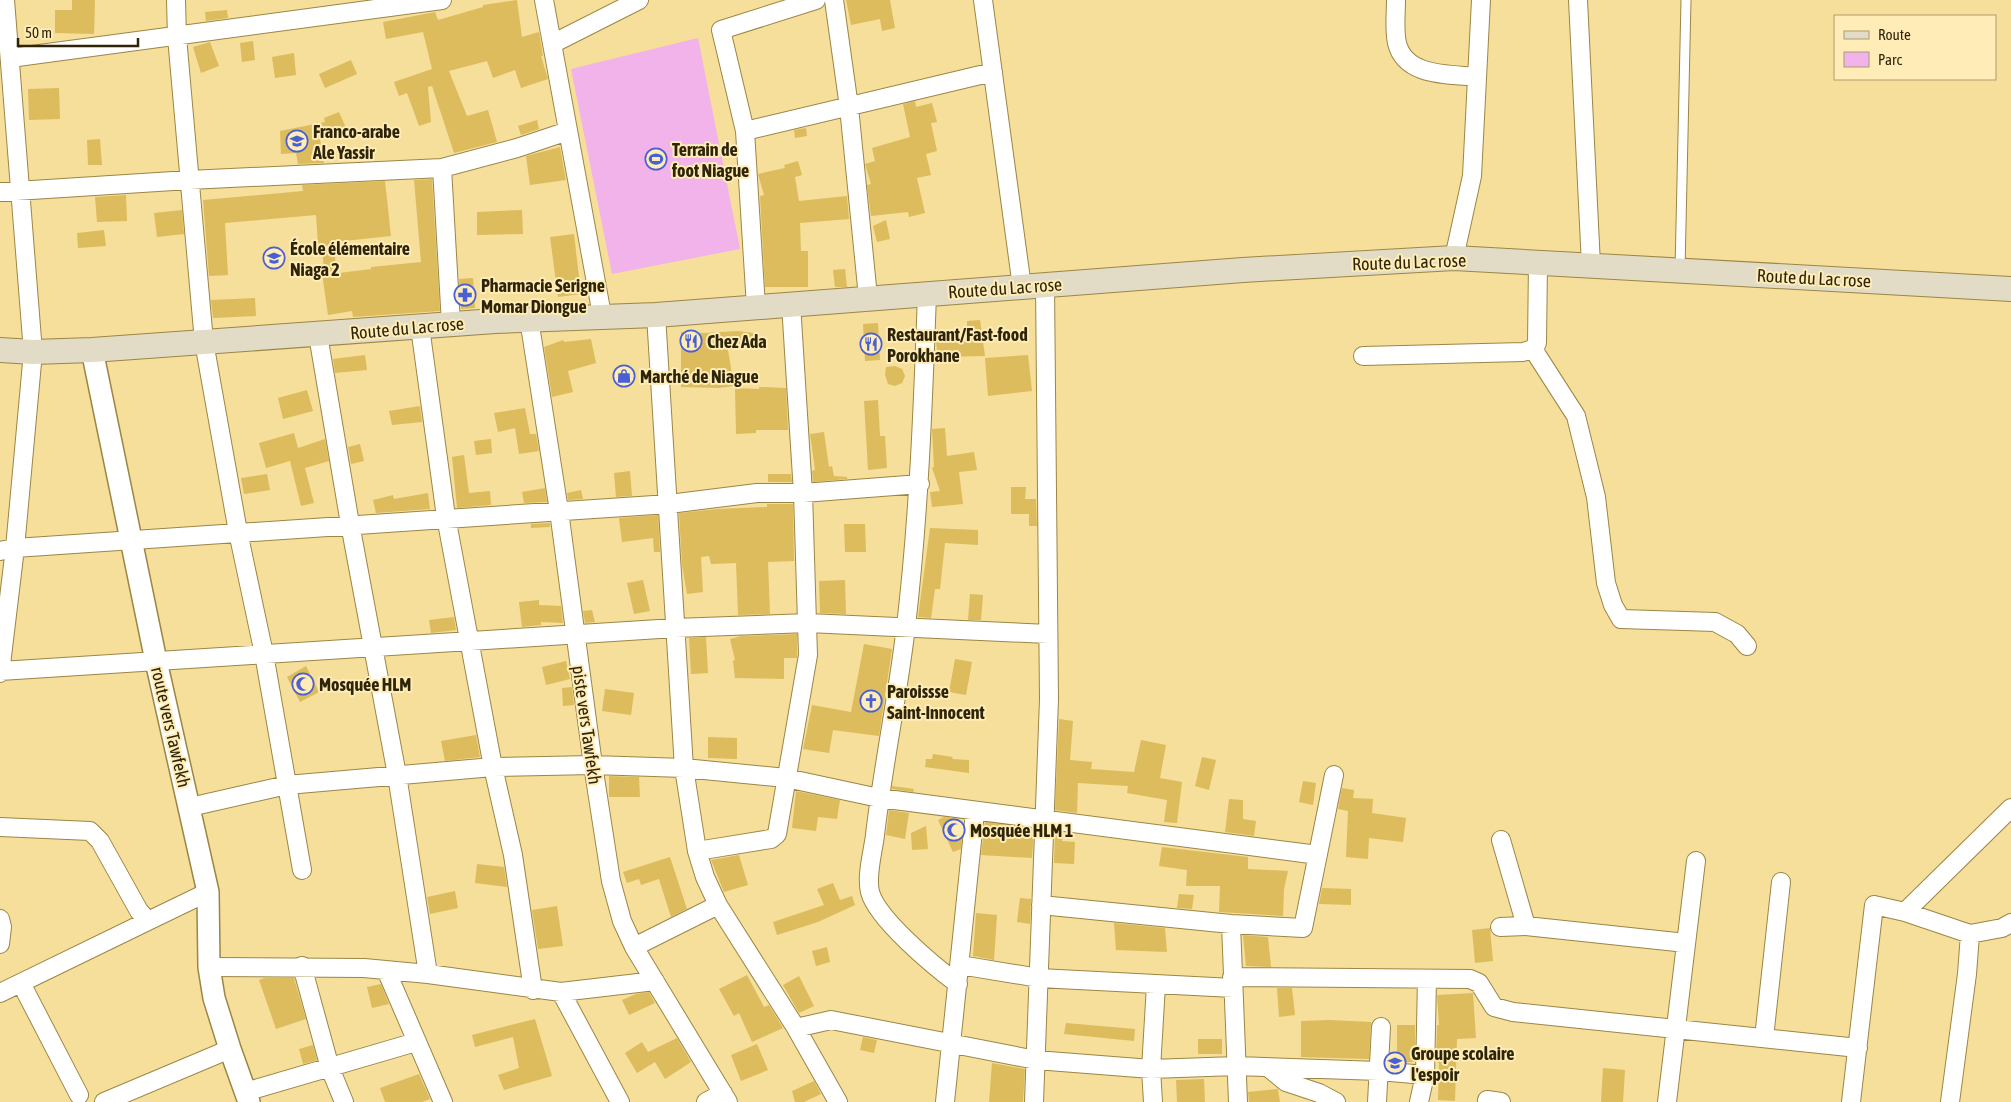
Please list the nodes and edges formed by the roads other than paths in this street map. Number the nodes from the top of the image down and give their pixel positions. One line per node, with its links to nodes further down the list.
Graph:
1 (5, 0): 15 (street)
2 (176, 0): 13 (street)
3 (442, 0): 13 (street)
4 (544, 0): 14 (street)
5 (639, 0): 14 (street)
6 (816, 0): 20 (street)
7 (834, 0): 18 (street)
8 (983, 0): 16 (street)
9 (1396, 0): 17 (street)
10 (1481, 0): 17 (street)
11 (1578, 0): 28 (street)
12 (1686, 0): 29 (lane)
13 (177, 37): 15 (street); 23 (street)
14 (552, 44): 21 (street)
15 (10, 58): 19 (street)
16 (993, 72): 18 (street); 30 (street)
17 (1477, 77): 26 (street)
18 (849, 107): 20 (street); 33 (street)
19 (7, 116): 24 (street)
20 (745, 130): 35 (street)
21 (568, 132): 22 (street); 36 (street)
22 (442, 168): 23 (street); 39 (street)
23 (189, 180): 24 (street); 42 (street)
24 (19, 191): 25 (street); 46 (street)
25 (0, 192)
26 (1454, 258): 27 (main road, Route du Lac rose); 30 (main road, Route du Lac rose)
27 (1538, 262): 28 (main road, Route du Lac rose); 43 (street)
28 (1591, 265): 29 (main road, Route du Lac rose)
29 (1680, 270): 31 (main road, Route du Lac rose)
30 (1034, 286): 32 (main road, Route du Lac rose); 61 (street)
31 (2011, 289)
32 (927, 294): 33 (main road, Route du Lac rose); 48 (street)
33 (868, 297): 34 (main road, Route du Lac rose)
34 (791, 304): 35 (main road, Route du Lac rose); 49 (street)
35 (756, 307): 37 (main road, Route du Lac rose)
36 (602, 315): 37 (main road, Route du Lac rose); 38 (main road, Route du Lac rose)
37 (656, 315): 50 (street)
38 (529, 319): 39 (main road, Route du Lac rose); 51 (street, piste vers Tawfekh)
39 (451, 324): 40 (main road, Route du Lac rose)
40 (420, 327): 41 (main road, Route du Lac rose); 52 (street)
41 (318, 335): 42 (main road, Route du Lac rose); 53 (street)
42 (204, 342): 45 (main road, Route du Lac rose); 54 (street)
43 (1533, 349): 47 (street); 64 (street)
44 (0, 350): 46 (main road, Route du Lac rose)
45 (92, 350): 46 (main road, Route du Lac rose); 55 (street, route vers Tawfekh)
46 (33, 352): 56 (street)
47 (1363, 356)
48 (920, 484): 49 (street); 58 (street)
49 (803, 493): 50 (street); 57 (street)
50 (669, 504): 51 (street); 59 (street)
51 (559, 511): 52 (street); 60 (street, piste vers Tawfekh)
52 (446, 517): 53 (street); 62 (street)
53 (350, 524): 54 (street); 63 (street)
54 (238, 532): 55 (street); 65 (street)
55 (131, 540): 56 (street); 66 (street, route vers Tawfekh)
56 (5, 548): 67 (street)
57 (808, 623): 58 (street); 59 (street); 73 (street)
58 (906, 627): 61 (street); 75 (street)
59 (674, 628): 60 (street); 70 (street)
60 (575, 634): 62 (street); 68 (street, piste vers Tawfekh)
61 (1048, 634): 79 (street)
62 (468, 640): 63 (street); 69 (street)
63 (374, 646): 65 (street); 71 (street)
64 (1747, 646)
65 (264, 654): 66 (street); 74 (street)
66 (156, 661): 67 (street); 76 (street, route vers Tawfekh)
67 (0, 672)
68 (592, 765): 69 (street); 70 (street); 100 (street, piste vers Tawfekh)
69 (493, 767): 71 (street); 113 (street)
70 (684, 768): 73 (street); 82 (street)
71 (397, 775): 74 (street); 105 (street)
72 (1334, 775): 83 (street)
73 (786, 778): 75 (street); 82 (street)
74 (287, 786): 76 (street); 85 (street)
75 (879, 798): 78 (street); 111 (street)
76 (190, 807): 87 (street, route vers Tawfekh)
77 (2011, 808): 90 (street)
78 (975, 812): 79 (street); 102 (street)
79 (1043, 818): 83 (street); 89 (street)
80 (0, 827): 92 (street)
81 (1501, 840): 95 (street)
82 (698, 851): 88 (street)
83 (1318, 855): 94 (street)
84 (1696, 861): 98 (street)
85 (302, 870)
86 (1781, 882): 119 (street)
87 (208, 892): 92 (street); 103 (street, route vers Tawfekh)
88 (718, 905): 100 (street); 117 (street)
89 (1041, 905): 94 (street); 106 (street)
90 (1905, 912): 97 (street); 122 (street)
91 (0, 919): 99 (street)
92 (148, 921): 110 (street)
93 (2011, 923): 97 (street)
94 (1231, 924): 109 (street)
95 (1526, 926): 96 (street); 98 (street)
96 (1500, 927)
97 (1970, 934): 149 (street)
98 (1686, 943): 118 (street)
99 (0, 944)
100 (634, 946): 108 (street, piste vers Tawfekh)
101 (302, 966): 103 (street); 104 (street); 126 (street)
102 (960, 966): 106 (street); 111 (street)
103 (209, 967): 123 (street, route vers Tawfekh)
104 (386, 970): 105 (street); 120 (street)
105 (428, 974): 113 (street)
106 (1038, 978): 112 (street); 124 (street)
107 (1427, 979): 109 (street); 118 (street); 130 (street)
108 (655, 981): 115 (street); 133 (street, piste vers Tawfekh)
109 (1232, 982): 112 (street); 125 (street)
110 (21, 983): 114 (street); 131 (street)
111 (958, 984): 121 (street)
112 (1156, 985): 128 (street)
113 (533, 990): 115 (street)
114 (0, 992)
115 (561, 992): 137 (street)
116 (1380, 1027): 129 (street)
117 (796, 1028): 121 (street); 139 (street)
118 (1675, 1029): 119 (street); 147 (street)
119 (1764, 1038): 122 (street)
120 (416, 1042): 126 (street); 136 (street)
121 (952, 1042): 124 (street); 140 (street)
122 (1858, 1048): 148 (street)
123 (230, 1050): 132 (street, route vers Tawfekh); 134 (street)
124 (1036, 1060): 128 (street); 141 (street)
125 (1236, 1066): 127 (street); 128 (street); 143 (street)
126 (330, 1068): 132 (street); 135 (street)
127 (1269, 1068): 129 (street); 144 (street)
128 (1151, 1070): 142 (street)
129 (1379, 1070): 130 (street); 145 (street)
130 (1425, 1075): 146 (street)
131 (79, 1096)
132 (247, 1097)
133 (725, 1098): 138 (street)
134 (104, 1102)
135 (344, 1102)
136 (443, 1102)
137 (620, 1102)
138 (706, 1102)
139 (838, 1102)
140 (945, 1102)
141 (1034, 1102)
142 (1152, 1102)
143 (1238, 1102)
144 (1336, 1102)
145 (1377, 1102)
146 (1419, 1102)
147 (1666, 1102)
148 (1852, 1102)
149 (1950, 1102)

